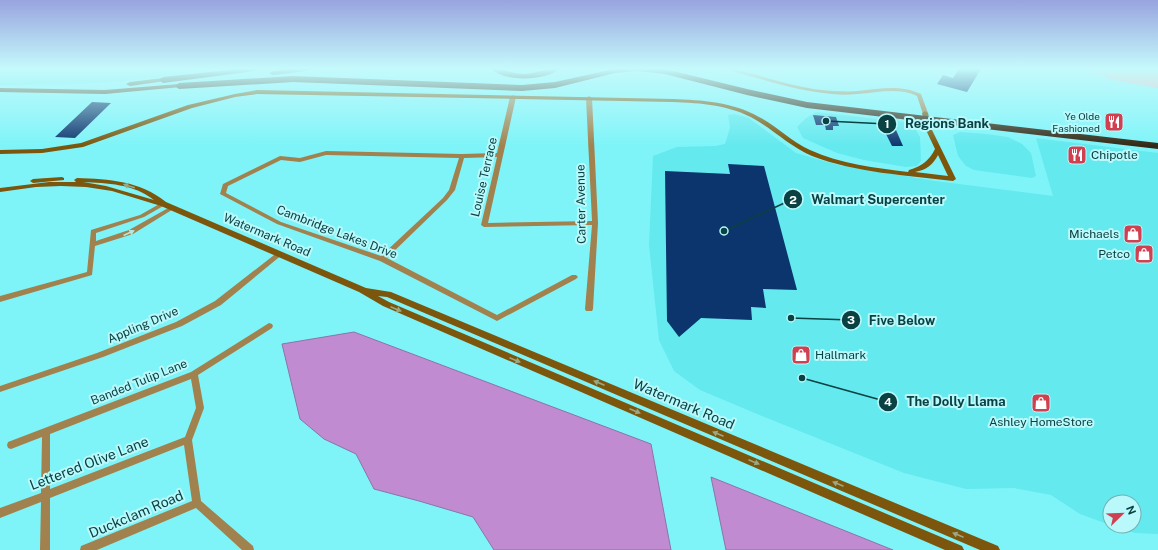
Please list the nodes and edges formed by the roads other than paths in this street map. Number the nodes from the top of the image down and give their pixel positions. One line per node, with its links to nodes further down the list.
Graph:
1 (239, 95): 11 (street)
2 (439, 95): 5 (street)
3 (759, 95): 7 (highway)
4 (918, 95): 7 (street)
5 (513, 97): 6 (street); 12 (street, Louise Terrace)
6 (589, 98): 14 (street); 19 (street, Carter Avenue)
7 (926, 116): 8 (highway); 9 (highway); 10 (street)
8 (1158, 140)
9 (1158, 146)
10 (938, 149): 14 (street); 14 (street)
11 (0, 152)
12 (500, 155): 13 (street, Cambridge Lakes Drive); 19 (street, Louise Terrace)
13 (462, 156): 22 (street); 22 (street, Cambridge Lakes Drive)
14 (904, 172)
15 (0, 185): 17 (street, Watermark Road, one-way to 15)
16 (0, 190): 17 (street, Watermark Road)
17 (163, 204): 18 (street, Watermark Road); 20 (street)
18 (172, 208): 20 (street, one-way to 18); 21 (street, Watermark Road)
19 (595, 223): 26 (street, Carter Avenue)
20 (92, 245): 25 (street)
21 (280, 254): 24 (street, Watermark Road); 29 (street, Appling Drive)
22 (382, 260): 23 (street, Cambridge Lakes Drive)
23 (574, 277)
24 (362, 290): 39 (street, Watermark Road, one-way to 39); 40 (street, Watermark Road, one-way to 24)
25 (0, 299)
26 (589, 310)
27 (269, 326): 28 (street, Banded Tulip Lane)
28 (194, 374): 30 (street, Banded Tulip Lane); 31 (street)
29 (0, 389)
30 (46, 432): 32 (street, Banded Tulip Lane); 33 (street)
31 (188, 440): 33 (street, Lettered Olive Lane); 34 (street)
32 (12, 445)
33 (45, 495): 35 (street, Lettered Olive Lane); 36 (street)
34 (197, 503): 37 (street, Duckclam Road); 38 (street)
35 (0, 513)
36 (45, 550)
37 (85, 550)
38 (249, 550)
39 (958, 550)
40 (994, 550)

